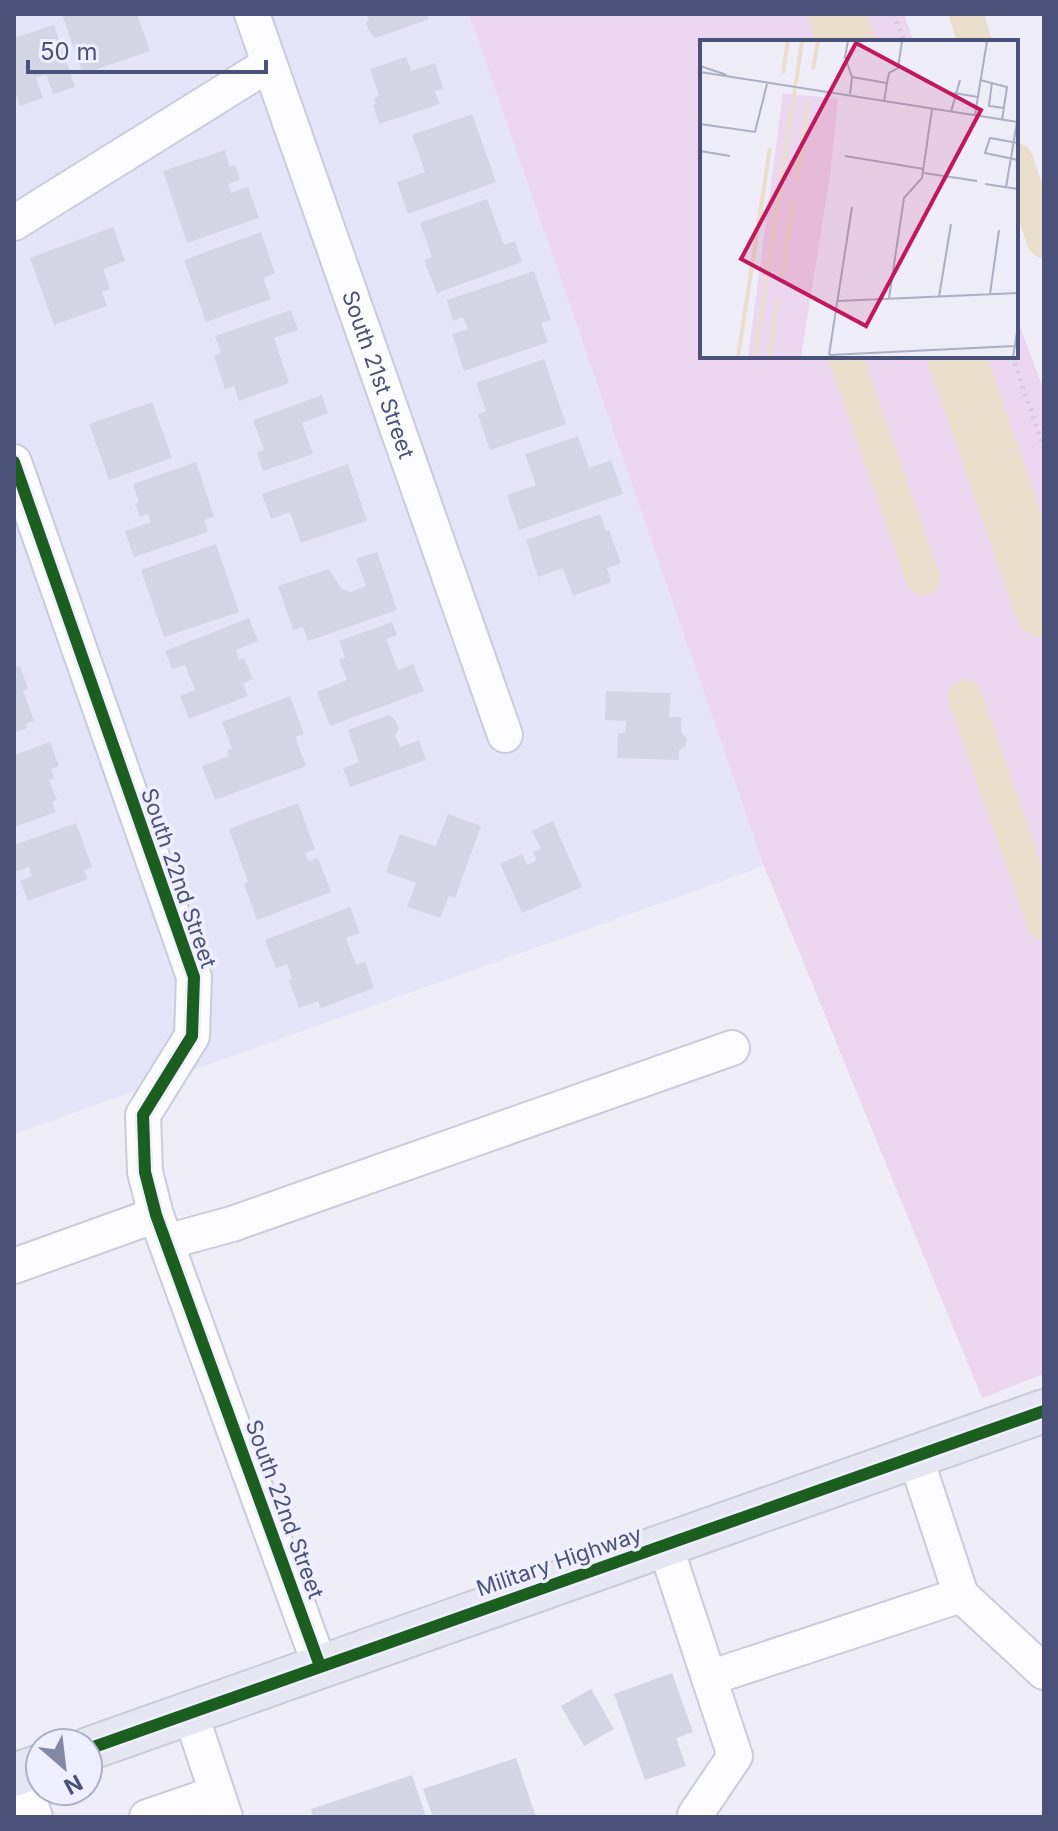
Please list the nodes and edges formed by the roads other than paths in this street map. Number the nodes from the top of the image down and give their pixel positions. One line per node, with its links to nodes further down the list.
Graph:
1 (252, 14): 2 (street, South 21st Street)
2 (269, 64): 3 (street); 5 (street, South 21st Street)
3 (14, 223)
4 (14, 462): 7 (street, South 22nd Street)
5 (505, 735)
6 (732, 1048): 7 (street)
7 (161, 1228): 8 (street); 13 (street, South 22nd Street)
8 (14, 1266)
9 (1044, 1411): 10 (main road, Military Highway)
10 (915, 1456): 11 (main road, Military Highway); 12 (street)
11 (665, 1545): 13 (main road, Military Highway); 15 (street)
12 (961, 1595): 14 (street); 15 (street)
13 (320, 1666): 16 (main road, Military Highway)
14 (1044, 1672)
15 (709, 1678): 20 (street)
16 (190, 1712): 17 (main road, Military Highway); 18 (street)
17 (104, 1743)
18 (221, 1805): 19 (street)
19 (147, 1817)
20 (696, 1817)

